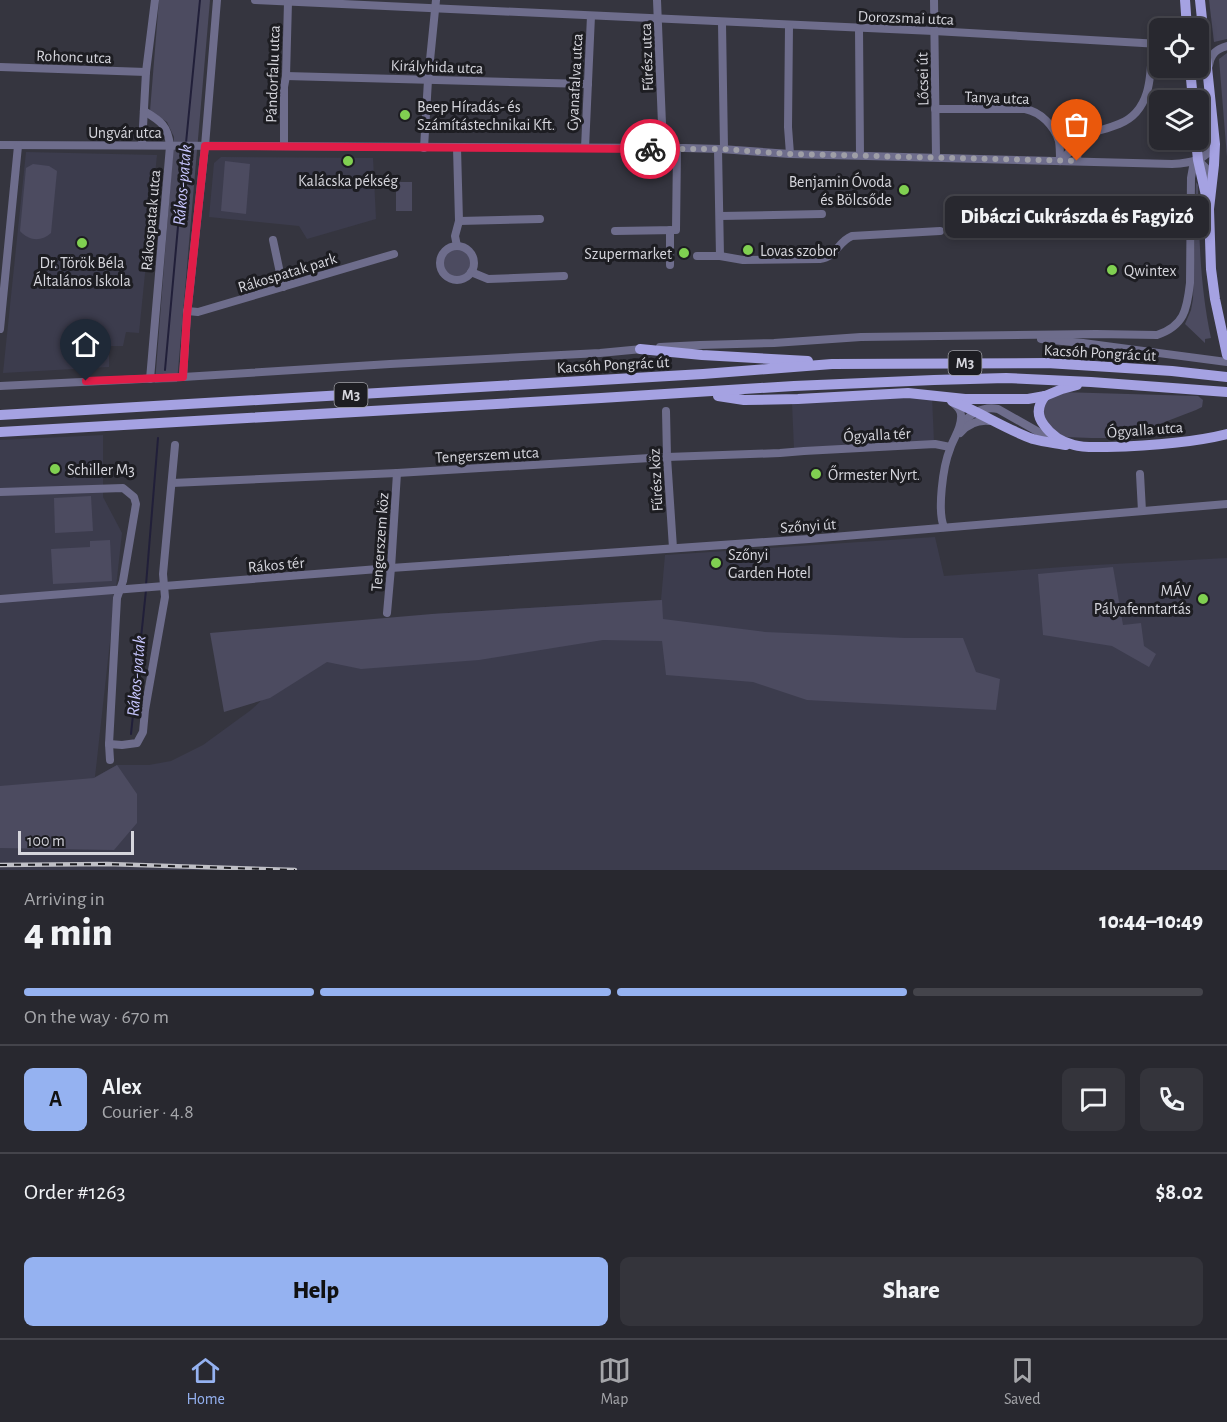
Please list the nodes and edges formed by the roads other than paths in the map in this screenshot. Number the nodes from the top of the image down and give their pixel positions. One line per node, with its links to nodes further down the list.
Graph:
1 (155, 0): 22 (street, Rákospatak utca)
2 (217, 0): 36 (street)
3 (255, 0): 8 (street, Dorozsmai utca)
4 (657, 0): 13 (street, Fűrész utca)
5 (934, 0): 17 (street, Lőcsei út)
6 (1185, 0): 11 (main road)
7 (1200, 0): 12 (main road)
8 (288, 2): 9 (street, Dorozsmai utca); 23 (street, Pándorfalu utca)
9 (436, 4): 10 (street, Dorozsmai utca); 26 (street)
10 (591, 16): 13 (street, Dorozsmai utca); 27 (street, Gyanafalva utca)
11 (1186, 18)
12 (1202, 18)
13 (658, 19): 14 (street, Dorozsmai utca); 42 (street, Fűrész utca)
14 (722, 23): 15 (street, Dorozsmai utca); 43 (street)
15 (789, 26): 16 (street, Dorozsmai utca); 45 (street)
16 (859, 28): 17 (street, Dorozsmai utca); 46 (street)
17 (934, 32): 18 (street, Dorozsmai utca); 28 (street, Lőcsei út)
18 (1149, 44)
19 (1227, 46): 20 (street)
20 (1209, 65)
21 (0, 67): 22 (street, Rohonc utca)
22 (146, 72): 29 (street, Rákospatak utca)
23 (286, 76): 26 (street, Királyhida utca); 37 (street, Pándorfalu utca)
24 (1150, 78): 30 (street)
25 (1209, 78): 31 (main road)
26 (429, 80): 27 (street, Királyhida utca); 38 (street)
27 (588, 84): 40 (street, Gyanafalva utca)
28 (935, 109): 47 (street, Lőcsei út); 49 (street, Tanya utca)
29 (144, 111): 33 (street, Rákospatak utca); 35 (street)
30 (1078, 144): 49 (street); 50 (street)
31 (1215, 144): 48 (street); 51 (main road)
32 (0, 145): 34 (street, Ungvár utca)
33 (142, 145): 34 (street, Ungvár utca); 35 (street, Ungvár utca)
34 (18, 146): 71 (street)
35 (173, 146): 36 (street, Ungvár utca); 78 (street, Rákospatak utca)
36 (200, 146): 37 (street, Ungvár utca); 69 (street)
37 (284, 146): 38 (street, Ungvár utca)
38 (424, 148): 39 (street, Ungvár utca)
39 (457, 148): 40 (street, Ungvár utca); 55 (street)
40 (585, 148): 42 (street, Ungvár utca)
41 (677, 148): 42 (street, Ungvár utca); 43 (street, Ungvár utca); 56 (street)
42 (663, 149)
43 (721, 149): 45 (street, Ungvár utca); 53 (street)
44 (1197, 150): 48 (main road)
45 (790, 154): 46 (street, Ungvár utca)
46 (860, 155): 47 (street, Ungvár utca)
47 (936, 157): 49 (street, Ungvár utca)
48 (1198, 160): 50 (street, Ungvár utca); 51 (main road); 72 (street, Kacsóh Pongrác út)
49 (1060, 161): 50 (street, Ungvár utca)
50 (1077, 161)
51 (1209, 209): 68 (main road)
52 (822, 214): 53 (street)
53 (720, 216): 63 (street)
54 (540, 219): 55 (street)
55 (459, 221): 60 (street)
56 (670, 230): 57 (street); 64 (street)
57 (615, 231)
58 (940, 231): 63 (street)
59 (273, 240): 67 (street)
60 (457, 246): 65 (street); 65 (street)
61 (394, 254): 67 (street, Rákospatak park)
62 (697, 256): 63 (street)
63 (720, 256)
64 (670, 265)
65 (471, 272): 66 (street)
66 (564, 276)
67 (283, 287): 69 (street, Rákospatak park)
68 (1215, 299): 70 (main road); 74 (main road)
69 (188, 311): 76 (street)
70 (1227, 323)
71 (0, 329)
72 (1000, 336): 73 (street, Kacsóh Pongrác út); 74 (street, Kacsóh Pongrác út)
73 (640, 349): 75 (main road); 76 (street, Kacsóh Pongrác út)
74 (1227, 354)
75 (832, 364): 77 (main road, Kacsóh Pongrác út / M3); 87 (main road, Kacsóh Pongrác út / M3)
76 (183, 377): 78 (street, Kacsóh Pongrác út)
77 (1227, 377)
78 (150, 379): 80 (street, Kacsóh Pongrác út)
79 (1091, 382): 81 (main road, Kacsóh Pongrác út / M3); 82 (main road, Kacsóh Pongrác út / M3); 83 (main road)
80 (0, 386)
81 (697, 392): 84 (main road); 90 (main road, Kacsóh Pongrác út / M3)
82 (1227, 392)
83 (1045, 396): 84 (main road); 92 (main road)
84 (944, 398): 86 (main road, Ógyalla utca); 89 (street)
85 (666, 411): 96 (street, Fűrész köz)
86 (976, 411): 88 (main road, Ógyalla utca); 89 (street); 92 (street)
87 (0, 415)
88 (994, 421): 92 (main road, Ógyalla utca); 94 (street)
89 (960, 426): 94 (street)
90 (0, 432)
91 (1227, 434): 92 (main road, Ógyalla utca)
92 (1071, 444)
93 (175, 445): 99 (street)
94 (951, 445): 95 (street, Ógyalla tér); 103 (street)
95 (804, 451): 96 (street, Tengerszem utca)
96 (667, 457): 97 (street, Tengerszem utca); 104 (street, Fűrész köz)
97 (397, 473): 99 (street, Tengerszem utca); 105 (street, Tengerszem köz)
98 (1140, 474): 102 (street)
99 (172, 483): 106 (street)
100 (0, 492): 107 (street)
101 (1227, 504): 102 (street, Szőnyi út)
102 (1142, 511): 103 (street, Szőnyi út)
103 (944, 528): 104 (street, Szőnyi út)
104 (673, 548): 105 (street, Szőnyi út)
105 (391, 568): 106 (street, Rákos tér); 109 (street, Tengerszem köz)
106 (163, 586): 107 (street, Rákos tér); 110 (street)
107 (120, 590): 108 (street, Rákos tér); 110 (street)
108 (0, 599)
109 (387, 613)
110 (109, 744): 111 (street)
111 (110, 760)

